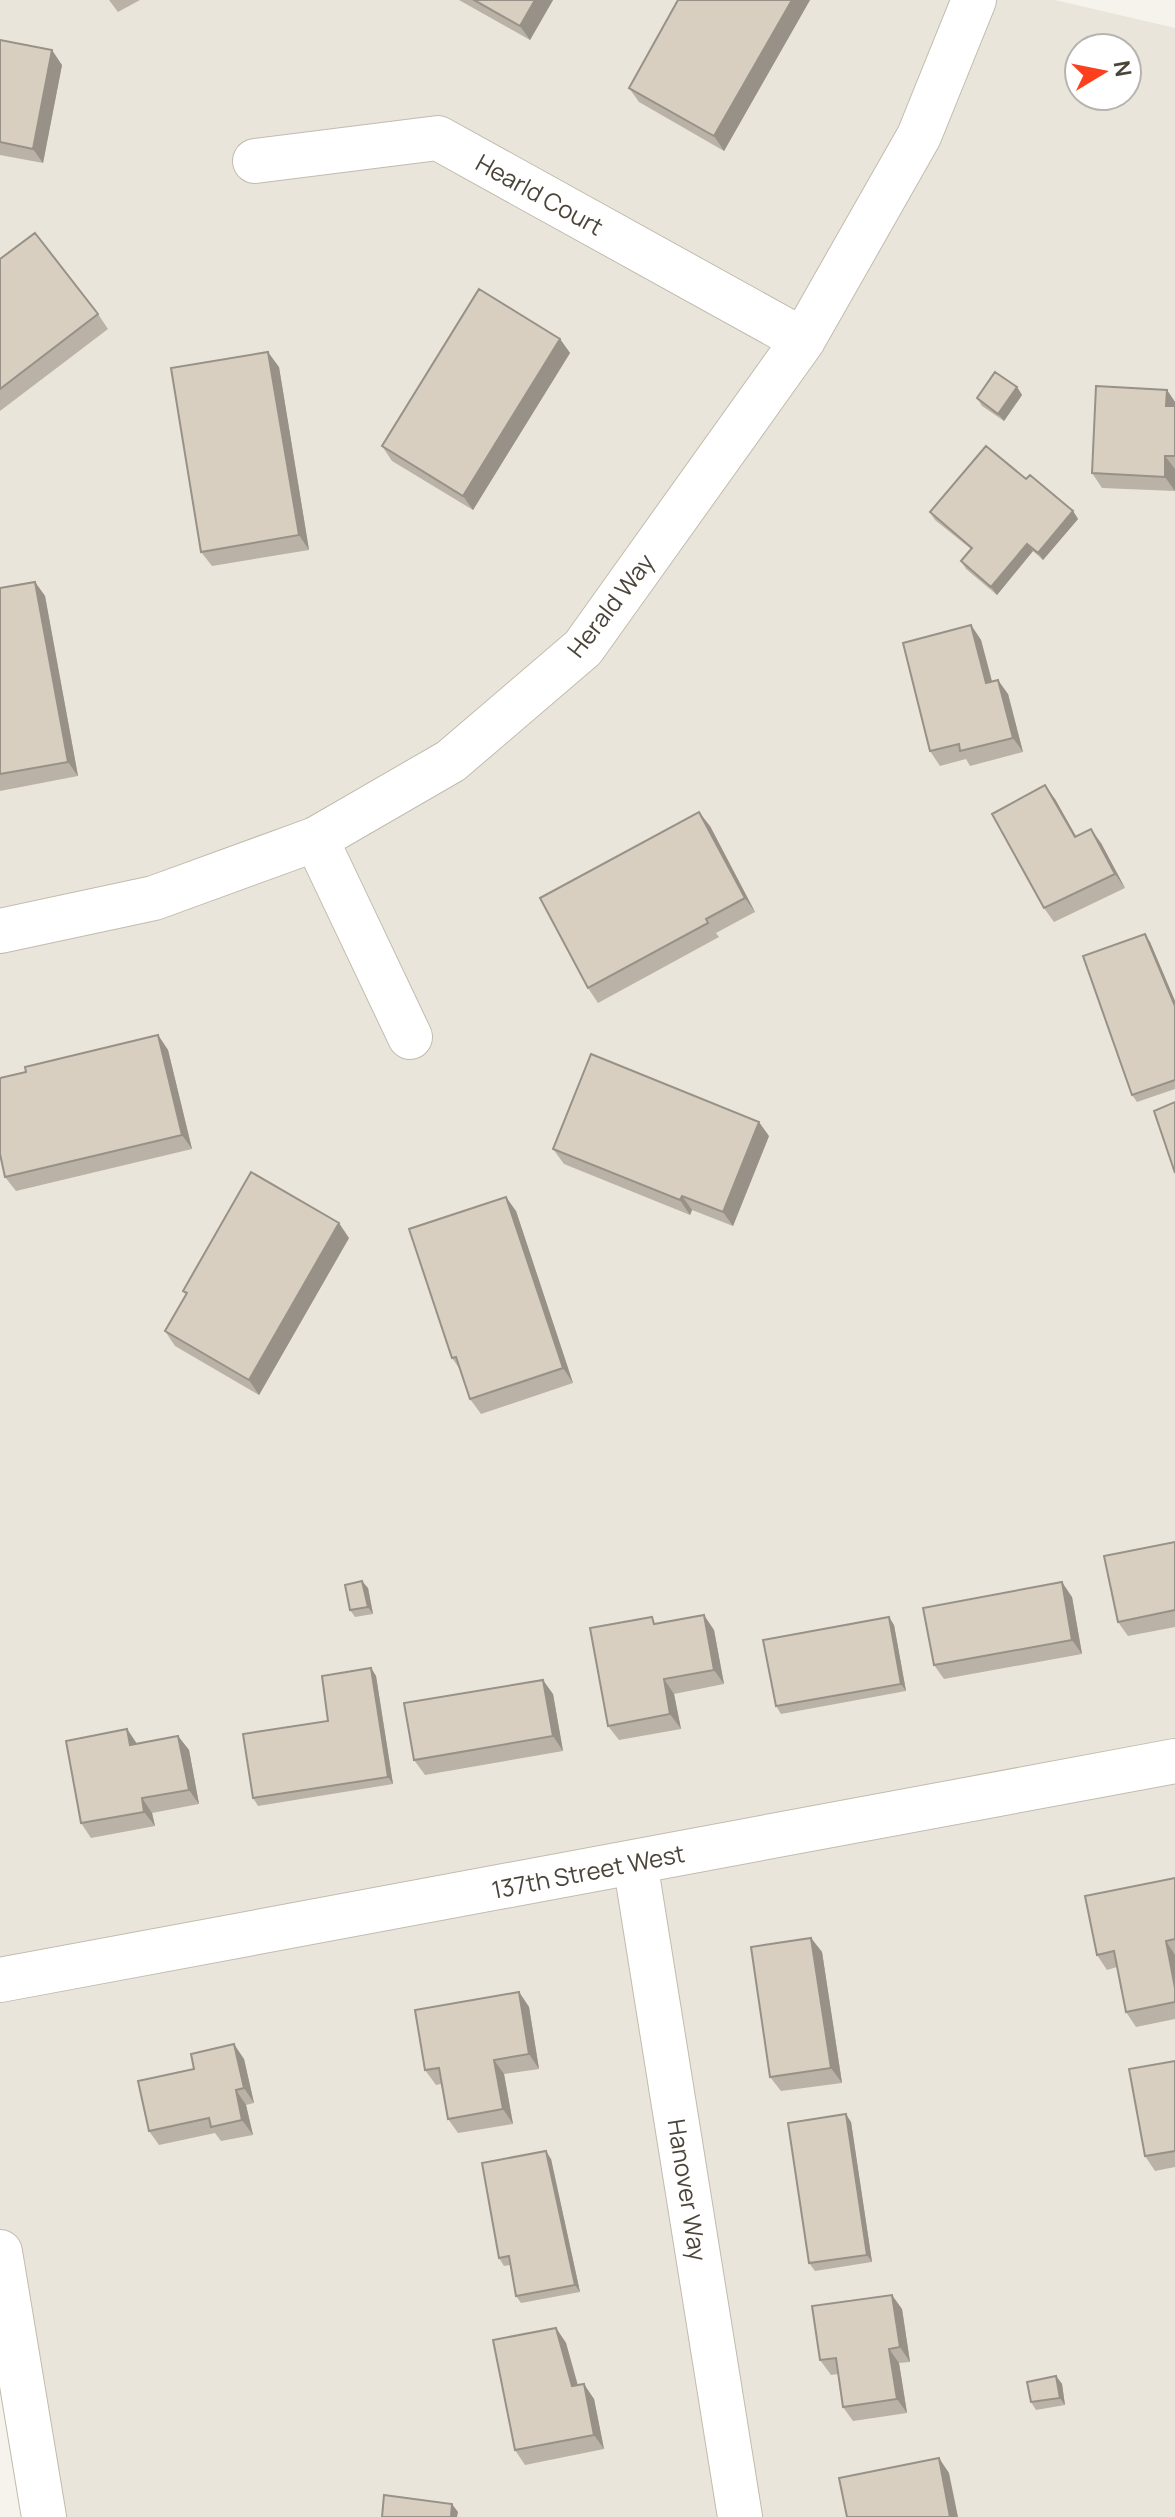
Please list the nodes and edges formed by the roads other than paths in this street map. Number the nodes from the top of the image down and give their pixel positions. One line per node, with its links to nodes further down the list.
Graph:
1 (974, 0): 3 (street, Herald Way)
2 (255, 161): 3 (street, Hearld Court)
3 (803, 340): 4 (street, Herald Way)
4 (316, 839): 5 (street, Herald Way); 6 (street)
5 (0, 931)
6 (410, 1037)
7 (1175, 1761): 8 (street, 137th Street West)
8 (635, 1862): 9 (street, 137th Street West); 12 (street, Hanover Way)
9 (0, 1980)
10 (0, 2252): 11 (street)
11 (44, 2517)
12 (740, 2517)

